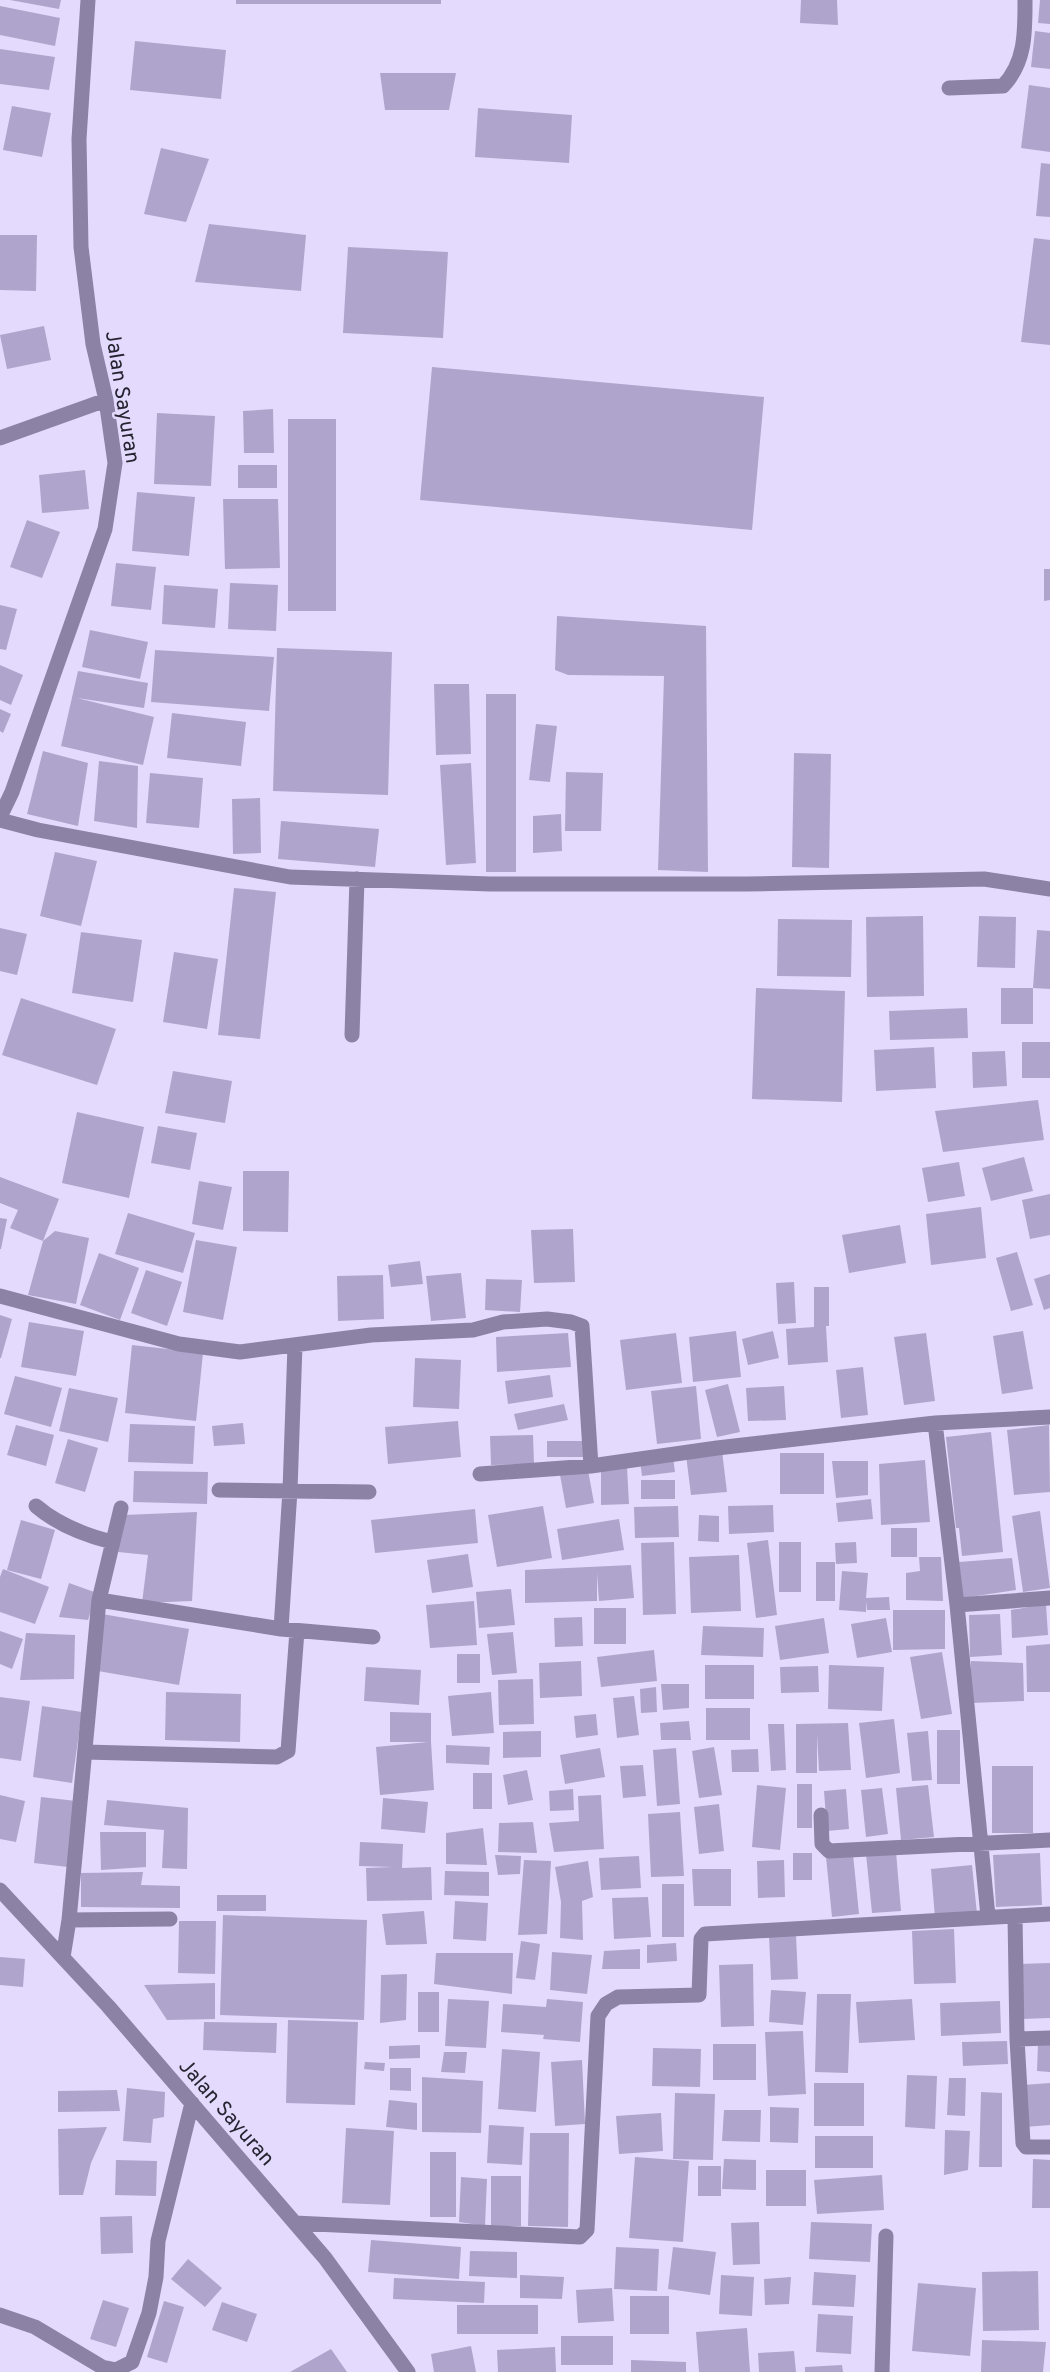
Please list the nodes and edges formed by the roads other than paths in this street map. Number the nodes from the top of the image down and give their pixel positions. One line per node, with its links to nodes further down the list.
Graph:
1 (88, 0): 4 (street, Jalan Sayuran)
2 (1026, 0): 3 (street)
3 (949, 88)
4 (106, 400): 5 (street); 6 (street, Jalan Sayuran)
5 (0, 438)
6 (0, 819): 7 (street)
7 (357, 879): 8 (street); 9 (street)
8 (1050, 889)
9 (352, 1035)
10 (0, 1296): 11 (street)
11 (296, 1345): 14 (street); 17 (street)
12 (1050, 1417): 13 (street)
13 (935, 1423): 14 (street); 24 (street)
14 (591, 1466): 15 (street)
15 (480, 1474)
16 (219, 1490): 17 (street)
17 (290, 1490): 18 (street); 25 (street)
18 (369, 1492)
19 (36, 1506): 21 (street)
20 (122, 1508): 21 (street)
21 (112, 1542): 23 (street)
22 (1050, 1598): 24 (street)
23 (99, 1600): 25 (street); 28 (street)
24 (957, 1605): 31 (street)
25 (281, 1629): 26 (street)
26 (297, 1631): 27 (street); 28 (street)
27 (373, 1637)
28 (84, 1752): 37 (street)
29 (820, 1815): 31 (street)
30 (1050, 1840): 31 (street)
31 (981, 1842): 34 (street)
32 (0, 1890): 38 (street, Jalan Sayuran)
33 (1050, 1914): 35 (street)
34 (987, 1916): 35 (street); 43 (street)
35 (1015, 1916): 40 (street)
36 (170, 1919): 37 (street)
37 (69, 1920): 38 (street)
38 (63, 1957): 41 (street, Jalan Sayuran)
39 (1050, 2038): 40 (street)
40 (1017, 2039): 42 (street)
41 (192, 2103): 43 (street, Jalan Sayuran); 45 (street)
42 (1050, 2147)
43 (295, 2223): 46 (street, Jalan Sayuran)
44 (886, 2236): 47 (street)
45 (0, 2315)
46 (408, 2372)
47 (882, 2372)

